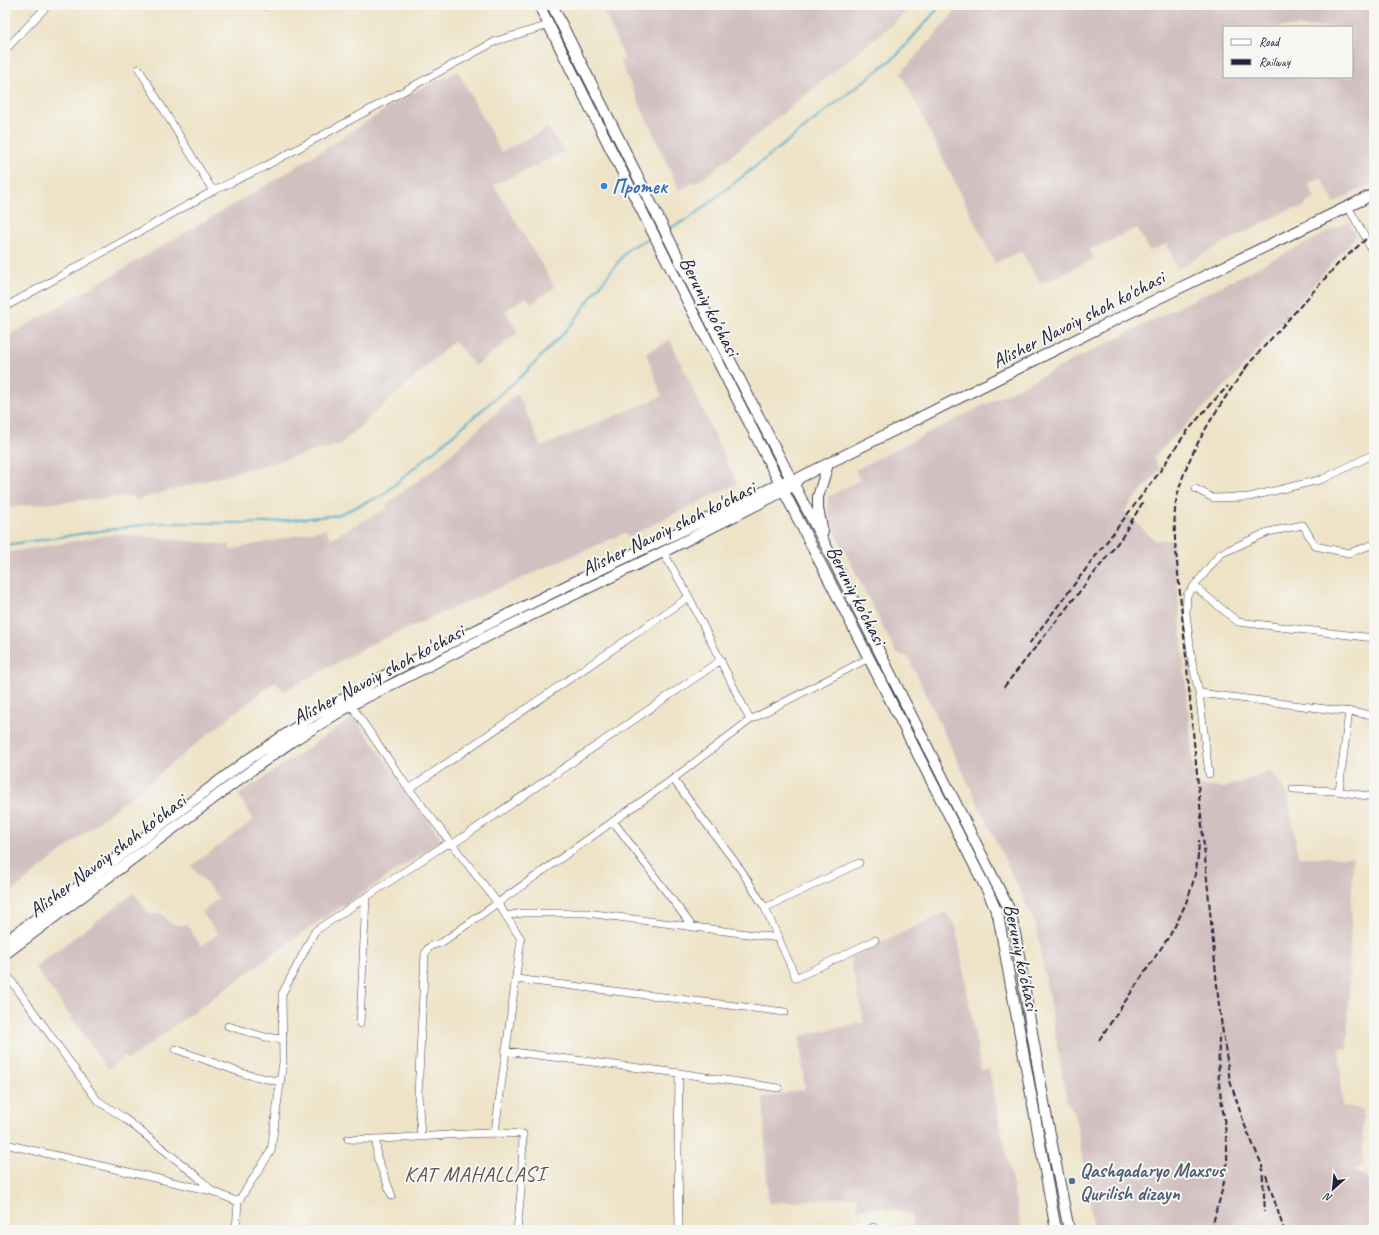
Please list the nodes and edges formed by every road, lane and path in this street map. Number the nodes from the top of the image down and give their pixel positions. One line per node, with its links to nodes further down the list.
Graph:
1 (48, 5): 5 (street)
2 (539, 5): 4 (main road, Beruniy ko'chasi)
3 (552, 5): 7 (main road, Beruniy ko'chasi)
4 (549, 25): 8 (main road, Beruniy ko'chasi); 9 (street)
5 (5, 50)
6 (139, 69): 9 (street)
7 (623, 146): 8 (main road); 16 (main road, Beruniy ko'chasi)
8 (612, 152): 17 (main road, Beruniy ko'chasi)
9 (213, 191): 13 (street)
10 (1374, 194): 11 (main road, Alisher Navoiy shoh ko'chasi)
11 (1348, 207): 12 (street); 15 (main road, Alisher Navoiy shoh ko'chasi)
12 (1374, 256)
13 (5, 306)
14 (1374, 454): 18 (street)
15 (828, 464): 16 (main road, Alisher Navoiy shoh ko'chasi); 19 (main road)
16 (795, 481): 17 (main road, Alisher Navoiy shoh ko'chasi); 19 (main road, Beruniy ko'chasi)
17 (782, 487): 21 (main road, Alisher Navoiy shoh ko'chasi); 25 (main road, Beruniy ko'chasi); 48 (main road, Alisher Navoiy shoh ko'chasi)
18 (1196, 489)
19 (824, 542): 60 (main road, Beruniy ko'chasi)
20 (1374, 544): 22 (street)
21 (663, 552): 23 (street); 28 (main road, Alisher Navoiy shoh ko'chasi)
22 (1194, 586): 24 (street); 27 (street)
23 (689, 597): 26 (street); 34 (street)
24 (1374, 638)
25 (869, 658): 31 (street); 61 (main road, Beruniy ko'chasi)
26 (721, 660): 31 (street); 39 (street)
27 (1199, 694): 29 (street); 32 (street)
28 (351, 705): 34 (street); 48 (main road, Alisher Navoiy shoh ko'chasi)
29 (1349, 711): 30 (street); 36 (street)
30 (1374, 715)
31 (750, 720): 33 (street)
32 (1209, 774)
33 (673, 779): 38 (street); 43 (street)
34 (409, 789): 39 (street)
35 (1293, 789): 36 (street)
36 (1339, 791): 37 (street)
37 (1374, 797)
38 (613, 821): 42 (street); 45 (street)
39 (453, 844): 41 (street); 42 (street)
40 (859, 863): 43 (street)
41 (366, 897): 52 (street); 54 (street)
42 (497, 902): 44 (street); 63 (street)
43 (765, 908): 46 (street)
44 (506, 916): 45 (street); 50 (street)
45 (692, 926): 46 (street)
46 (779, 938): 47 (street)
47 (875, 940)
48 (7, 944)
49 (5, 972): 67 (street)
50 (516, 979): 51 (street); 56 (street)
51 (785, 1012)
52 (360, 1024)
53 (228, 1026): 54 (street)
54 (282, 1039): 58 (street)
55 (175, 1049): 58 (street)
56 (505, 1051): 57 (street); 62 (street)
57 (679, 1073): 59 (street); 72 (street)
58 (281, 1082): 69 (street)
59 (778, 1088)
60 (1046, 1114): 61 (main road); 74 (main road, Beruniy ko'chasi)
61 (1034, 1116): 73 (main road, Beruniy ko'chasi)
62 (496, 1132): 63 (street); 71 (street)
63 (421, 1136): 65 (street)
64 (348, 1140): 65 (street)
65 (376, 1140): 68 (street)
66 (5, 1144): 67 (street)
67 (212, 1191): 69 (street)
68 (392, 1196)
69 (238, 1202): 70 (street)
70 (236, 1230)
71 (517, 1230)
72 (679, 1230)
73 (1056, 1230)
74 (1068, 1230)

